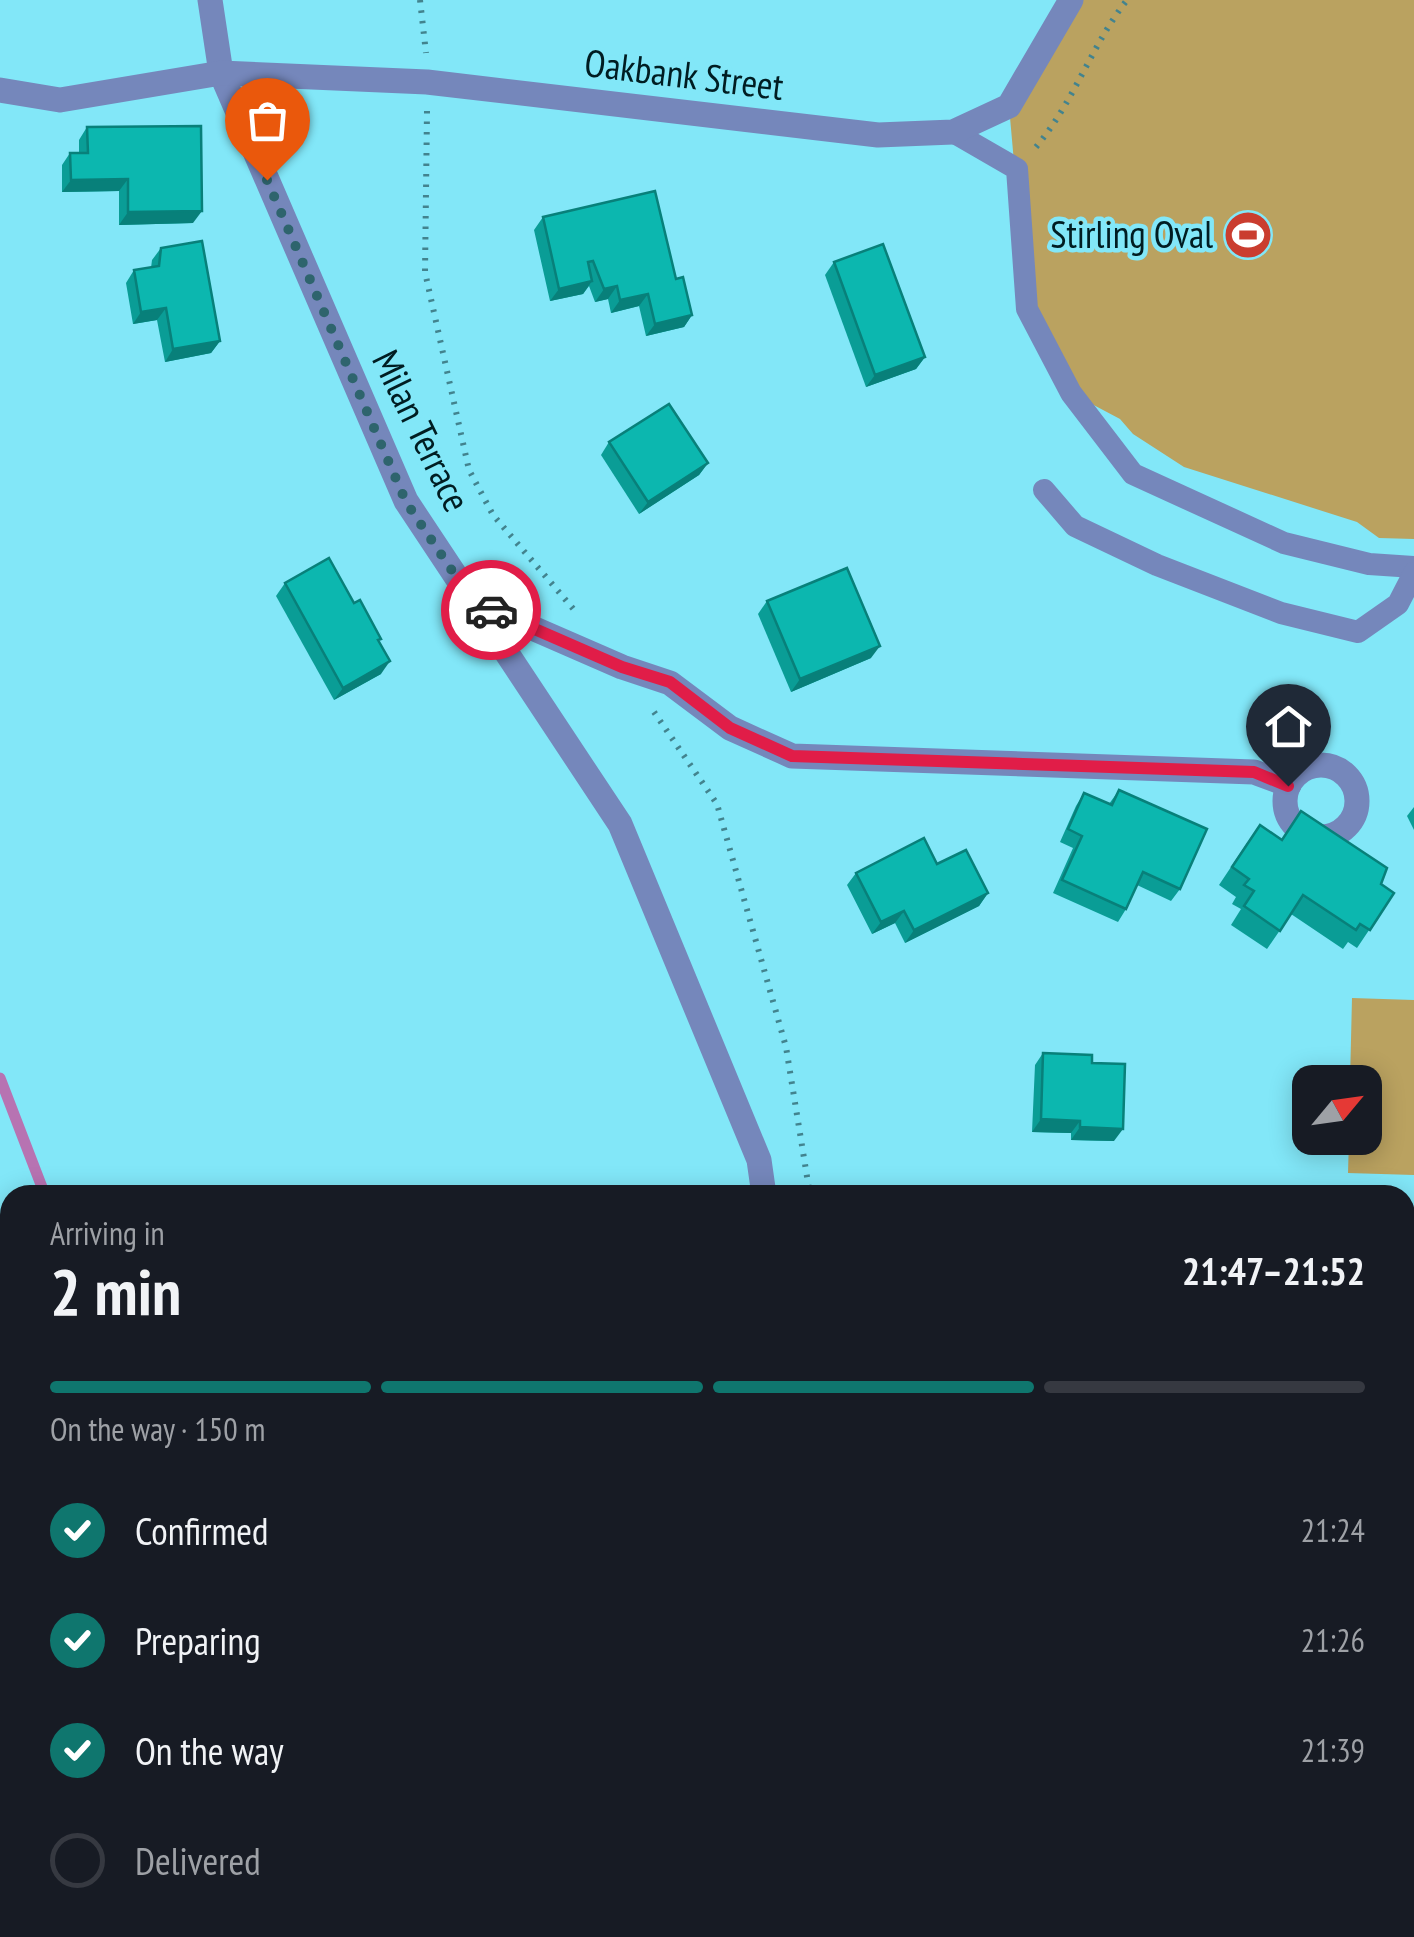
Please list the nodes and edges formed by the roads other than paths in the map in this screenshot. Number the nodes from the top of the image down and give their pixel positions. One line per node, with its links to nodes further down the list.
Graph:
1 (210, 0): 3 (street, Milan Terrace)
2 (1072, 0): 5 (street, Oakbank Street)
3 (221, 73): 4 (street, Oakbank Street); 5 (street, Oakbank Street); 8 (street, Milan Terrace)
4 (0, 90)
5 (953, 132): 7 (lane)
6 (1044, 490): 7 (lane)
7 (1414, 570)
8 (473, 602): 9 (street); 10 (street, Milan Terrace)
9 (1288, 786)
10 (763, 1185)

